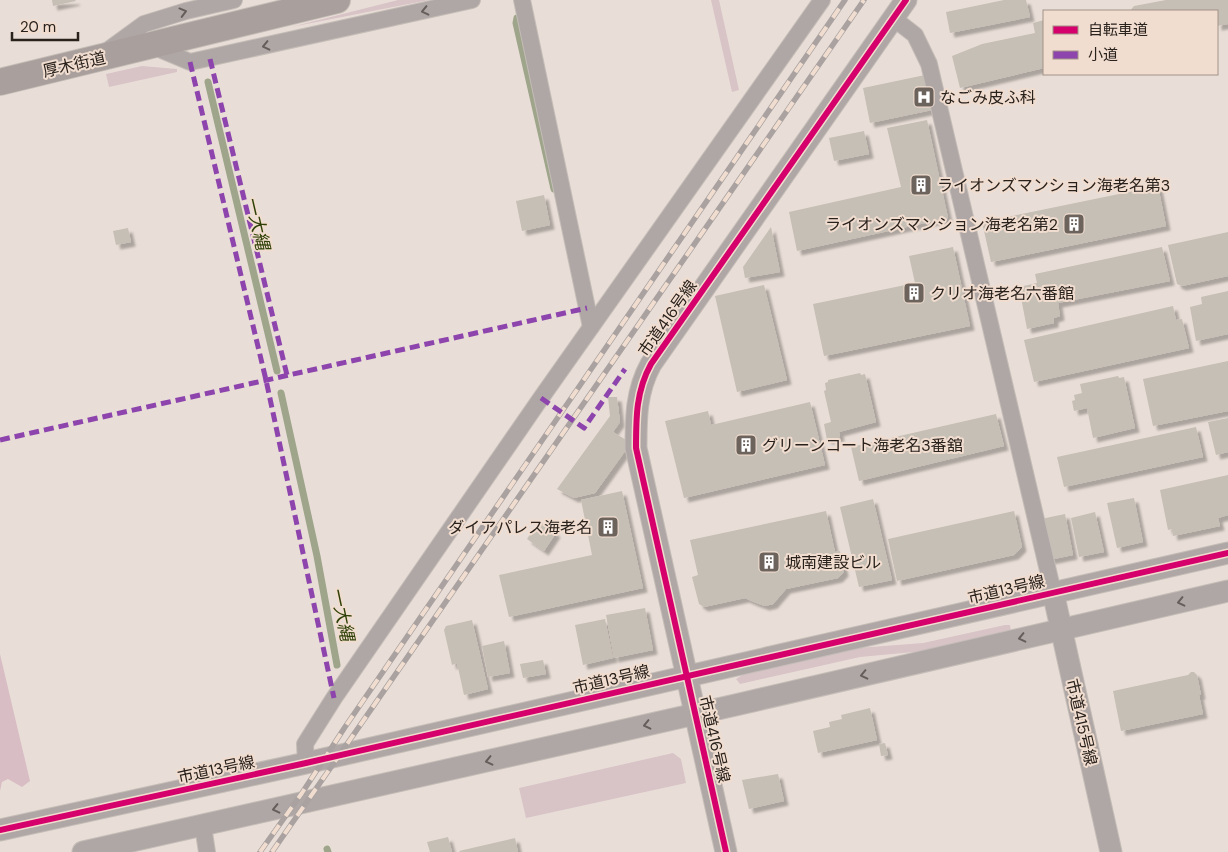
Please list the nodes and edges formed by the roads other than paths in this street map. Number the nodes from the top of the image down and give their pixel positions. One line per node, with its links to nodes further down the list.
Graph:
1 (337, 0): 6 (main road, 厚木街道)
2 (472, 0): 8 (street, one-way to 8)
3 (522, 0): 11 (street)
4 (822, 0): 11 (street)
5 (906, 0): 7 (street, 市道416号線)
6 (235, 13): 8 (main road, 厚木街道); 9 (street, one-way to 6)
7 (894, 18): 14 (street); 16 (street, 市道416号線)
8 (152, 46): 9 (main road, 厚木街道)
9 (95, 60): 10 (main road, 厚木街道)
10 (0, 82)
11 (591, 327): 18 (street)
12 (1228, 552): 14 (street, 市道13号線)
13 (1228, 590): 15 (street, one-way to 15)
14 (1053, 592): 15 (street, 市道415号線); 16 (street, 市道13号線)
15 (1061, 629): 17 (street, one-way to 17); 24 (street, 市道415号線)
16 (686, 676): 17 (street, 市道416号線); 18 (street, 市道13号線)
17 (695, 714): 19 (street, one-way to 19); 23 (street, 市道416号線)
18 (306, 763): 20 (street, 市道13号線)
19 (203, 826): 21 (street); 22 (street)
20 (0, 830)
21 (83, 852)
22 (207, 852)
23 (726, 852)
24 (1111, 852)

